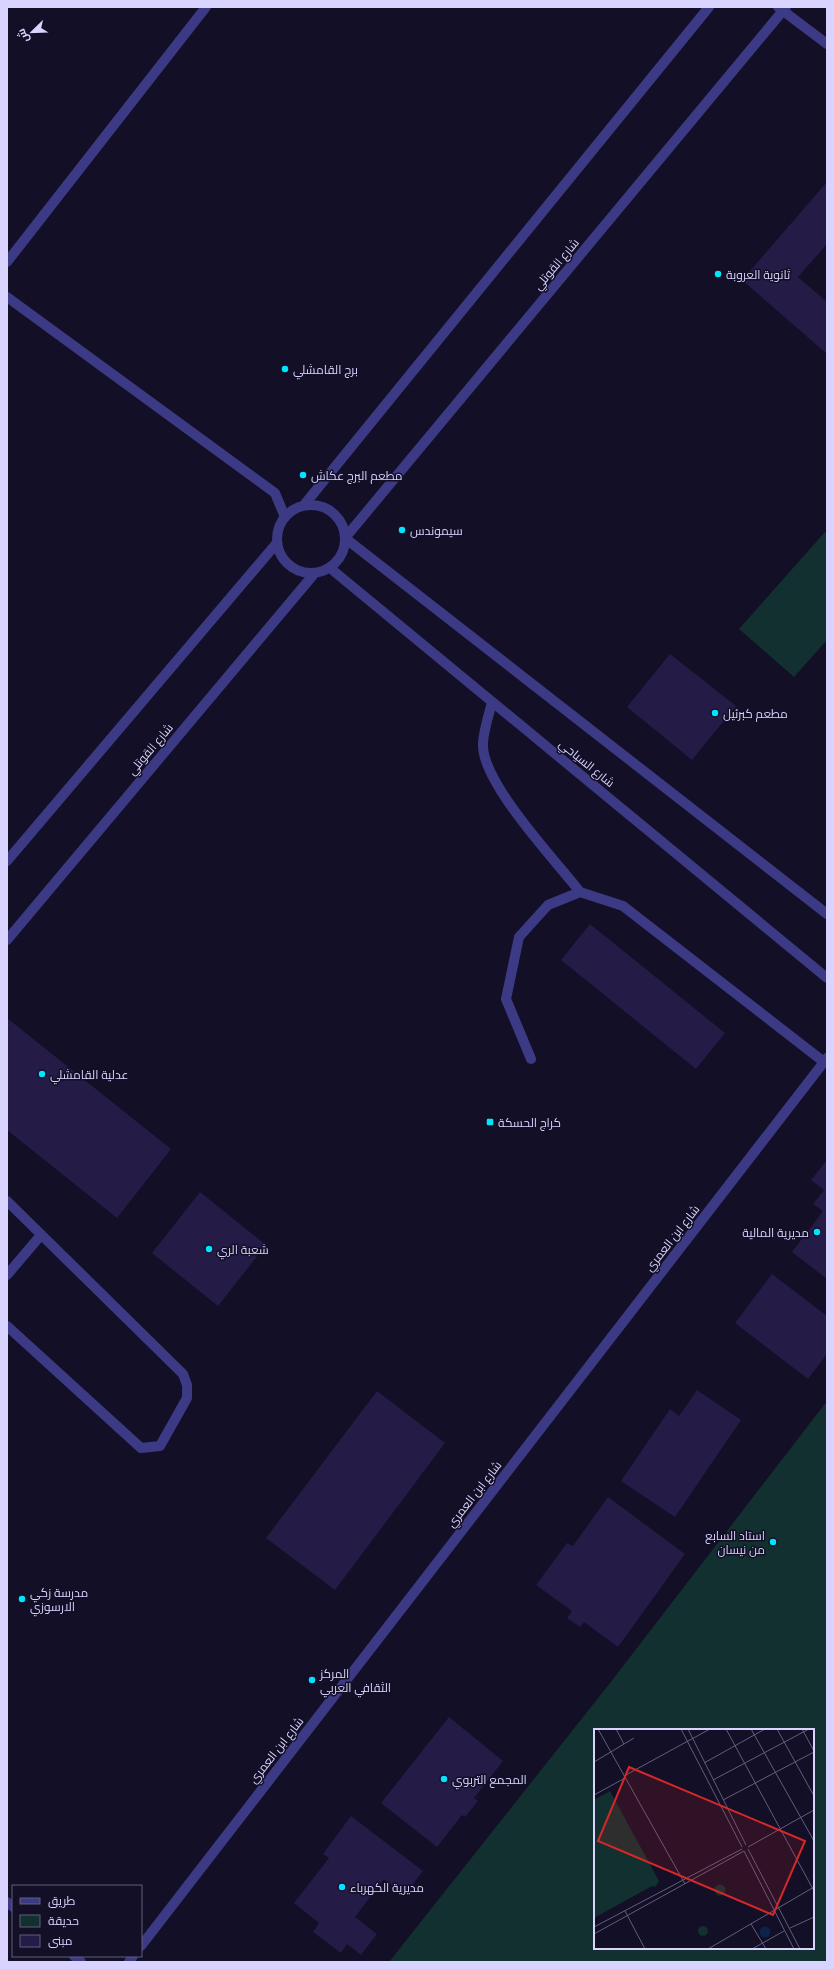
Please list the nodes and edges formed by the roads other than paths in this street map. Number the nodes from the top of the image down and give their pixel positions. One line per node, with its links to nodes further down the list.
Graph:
1 (206, 7): 5 (street)
2 (709, 7): 7 (street)
3 (782, 8): 4 (street); 9 (street, شارع القوتلي)
4 (827, 44)
5 (7, 262)
6 (7, 297): 8 (street)
7 (304, 506): 8 (street); 9 (street)
8 (285, 517): 10 (street)
9 (345, 538): 11 (street); 16 (street)
10 (276, 544): 12 (street); 14 (street)
11 (330, 568): 12 (street); 13 (street, شارع السياحي)
12 (314, 574): 17 (street, شارع القوتلي)
13 (492, 702): 15 (street); 18 (street, شارع السياحي)
14 (7, 860)
15 (580, 892): 19 (street); 20 (street)
16 (827, 914)
17 (7, 940)
18 (827, 978)
19 (531, 1059)
20 (825, 1060): 25 (street, شارع ابن العمري)
21 (7, 1201): 22 (street)
22 (41, 1235): 23 (street); 24 (street)
23 (7, 1275)
24 (7, 1326)
25 (142, 1945)

